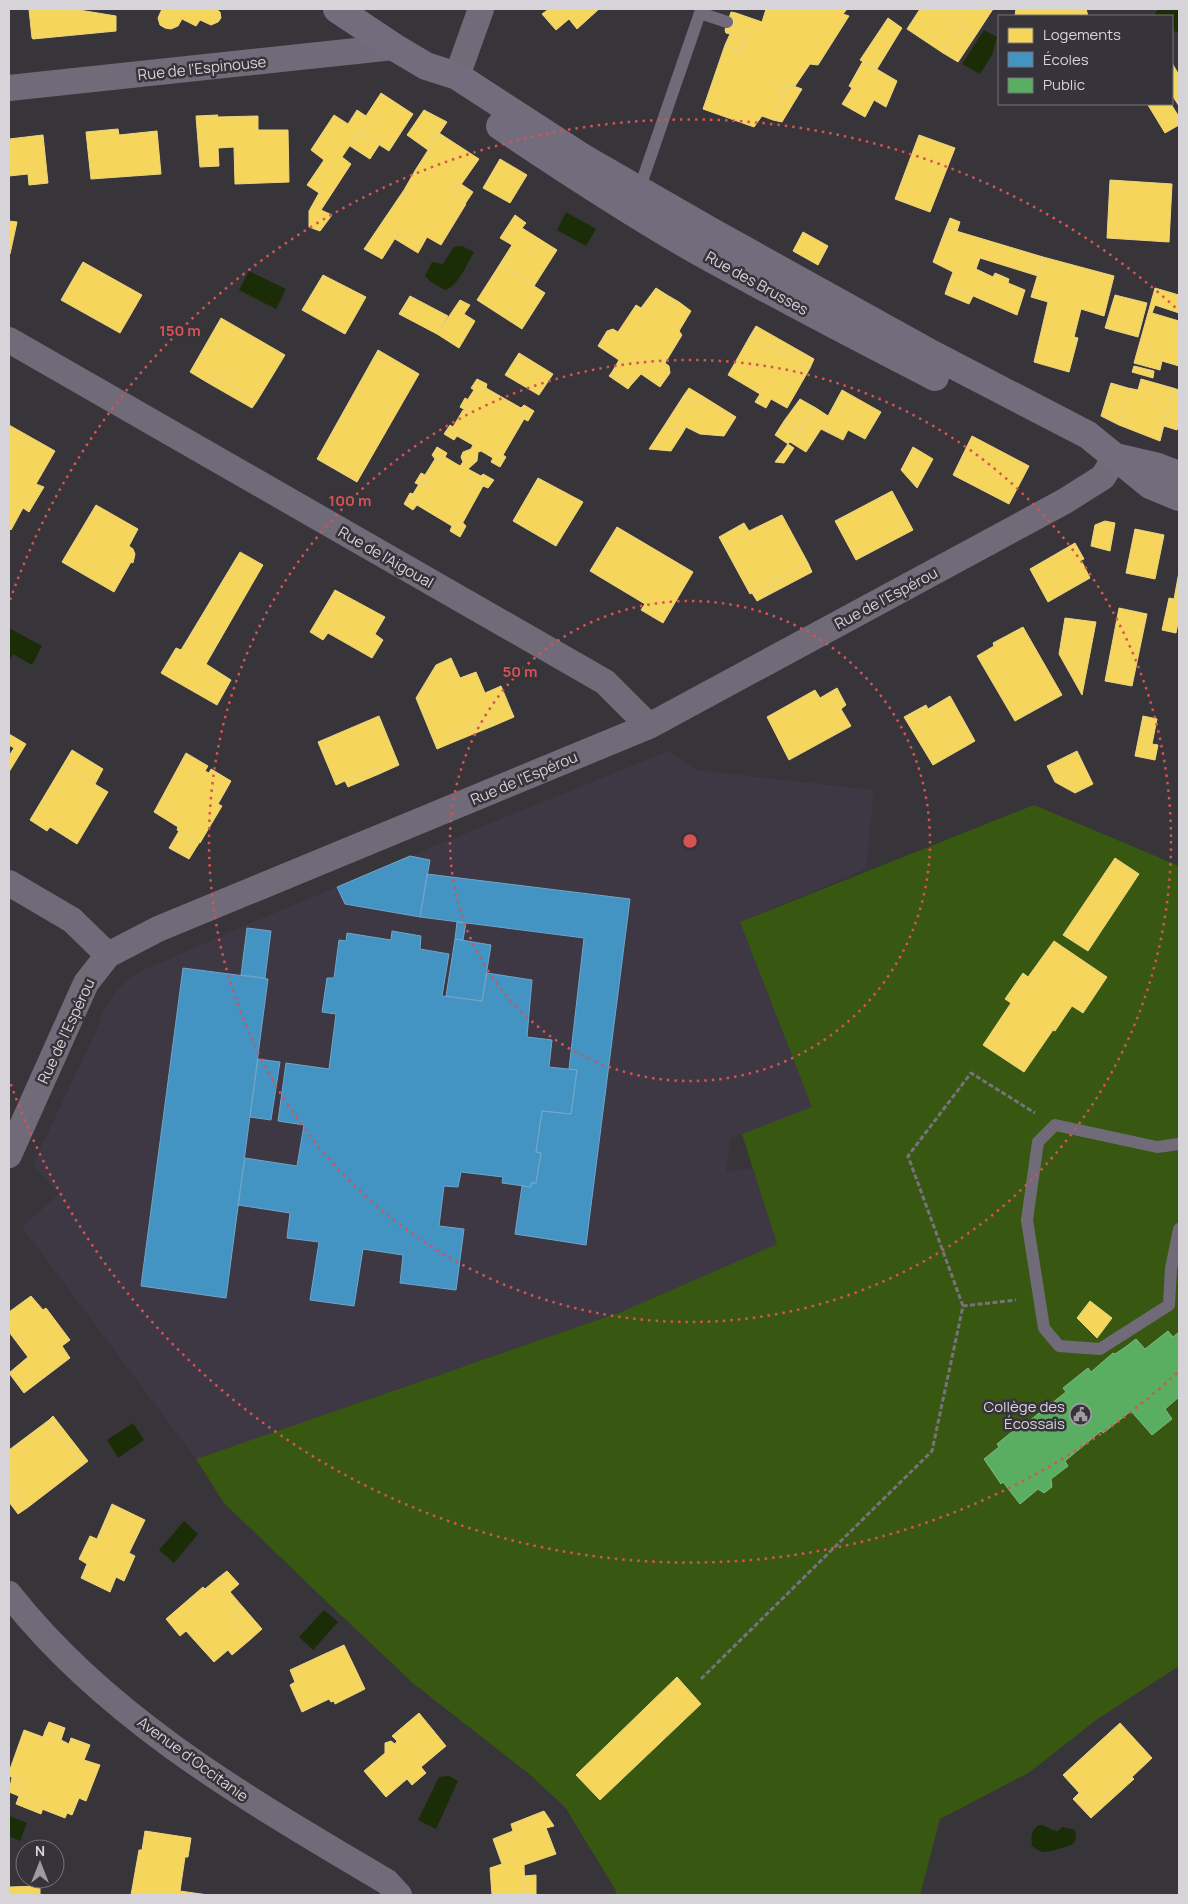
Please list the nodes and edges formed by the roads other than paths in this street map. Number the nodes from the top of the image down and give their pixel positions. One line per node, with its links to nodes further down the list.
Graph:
1 (337, 9): 4 (street, Rue des Brusses)
2 (481, 9): 6 (street)
3 (727, 22): 8 (lane)
4 (394, 48): 5 (street, Rue des Brusses); 7 (street, Rue de l'Espinouse)
5 (426, 66): 6 (street, Rue des Brusses); 10 (street, Rue des Brusses)
6 (457, 76): 8 (street, Rue des Brusses)
7 (9, 88)
8 (639, 190): 10 (street, Rue des Brusses)
9 (9, 340): 13 (street, Rue de l'Aigoual)
10 (1115, 457): 11 (street, Rue des Brusses); 12 (street, Rue des Brusses); 13 (street, Rue de l'Espérou)
11 (1179, 475)
12 (1179, 496)
13 (649, 726): 15 (street, Rue de l'Espérou)
14 (9, 883): 15 (street)
15 (108, 955): 17 (street, Rue de l'Espérou)
16 (1179, 1144): 18 (lane)
17 (9, 1155)
18 (1179, 1229)
19 (9, 1594): 20 (street, Avenue d'Occitanie)
20 (399, 1895)

